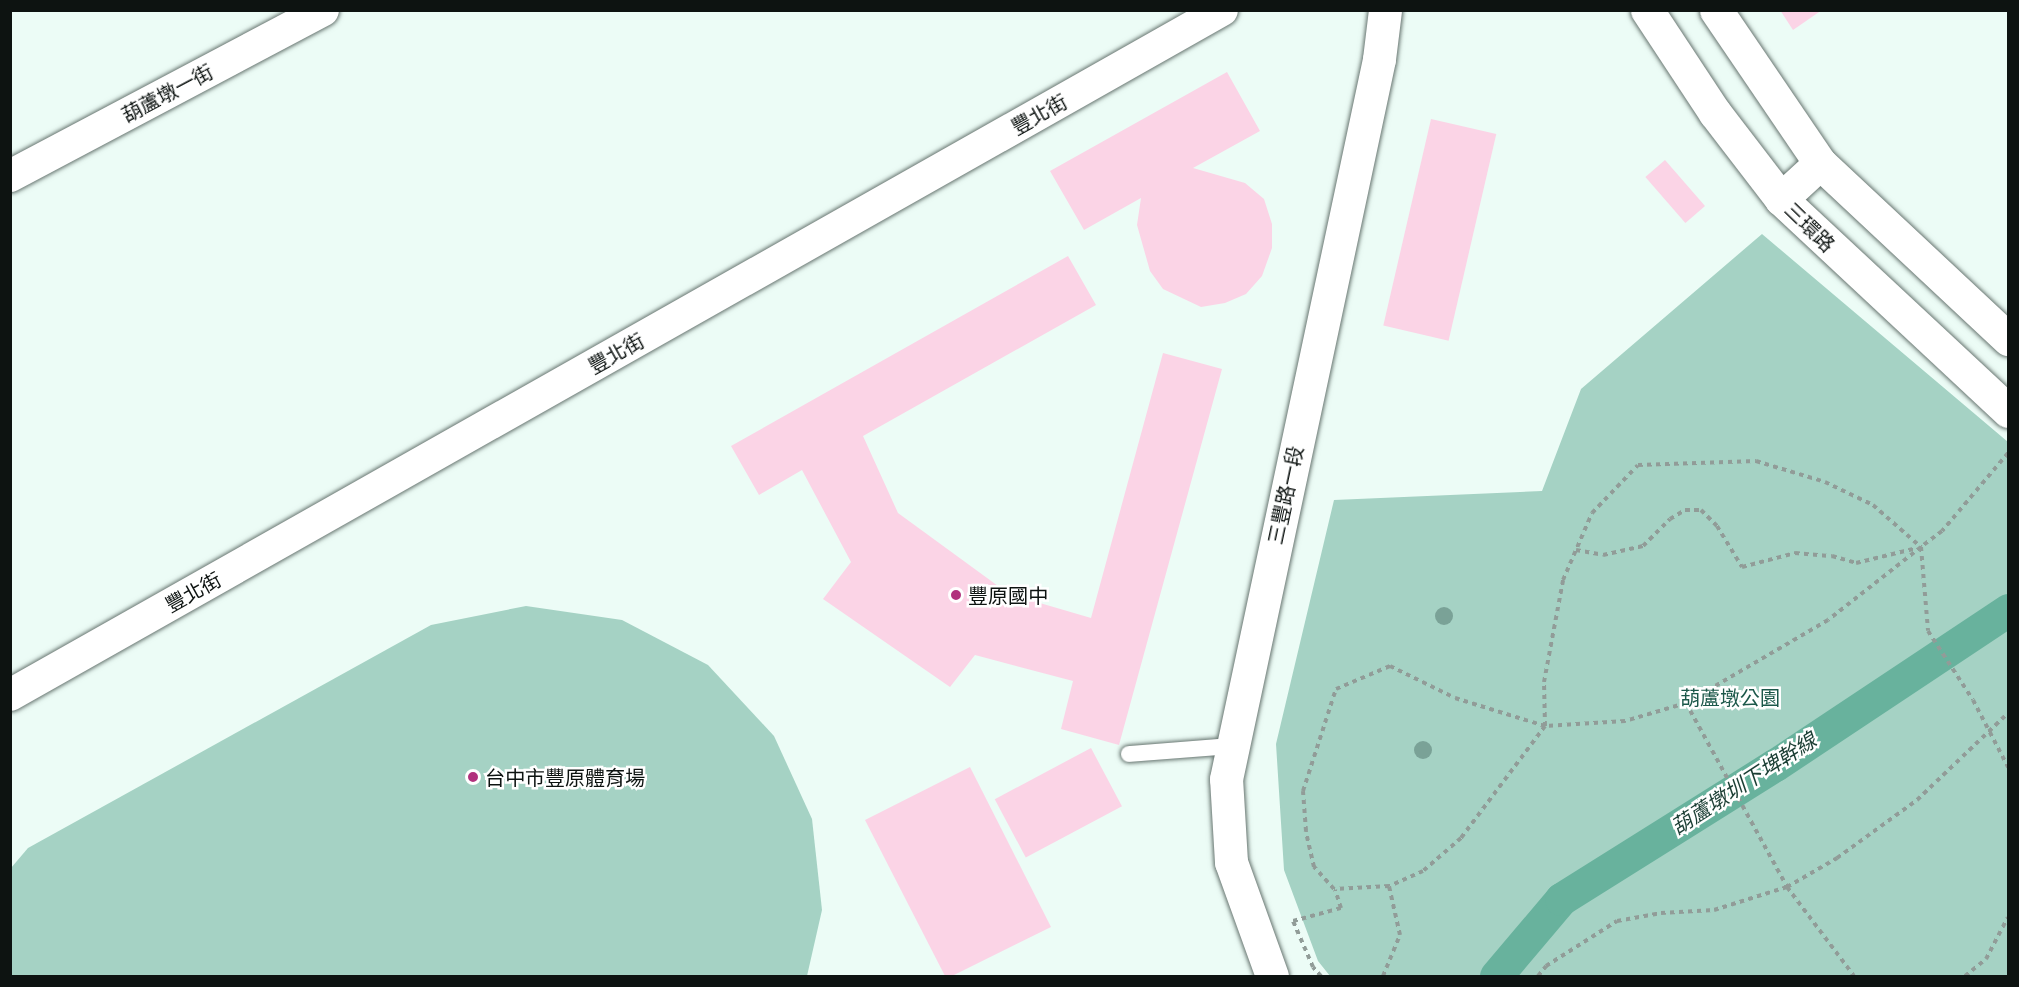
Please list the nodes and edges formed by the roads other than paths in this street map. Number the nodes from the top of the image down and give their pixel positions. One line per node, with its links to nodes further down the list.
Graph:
1 (323, 10): 7 (street, 葫蘆墩一街)
2 (1222, 10): 11 (street, 豐北街)
3 (1385, 10): 12 (street, 三豐路一段)
4 (1647, 10): 8 (street, 三環路)
5 (1716, 10): 6 (street)
6 (1820, 163): 8 (street); 9 (street)
7 (10, 176)
8 (1781, 199): 10 (street, 三環路)
9 (2008, 339)
10 (2008, 411)
11 (10, 695)
12 (1230, 746): 13 (lane); 14 (street, 三豐路一段)
13 (1129, 754)
14 (1272, 976)

